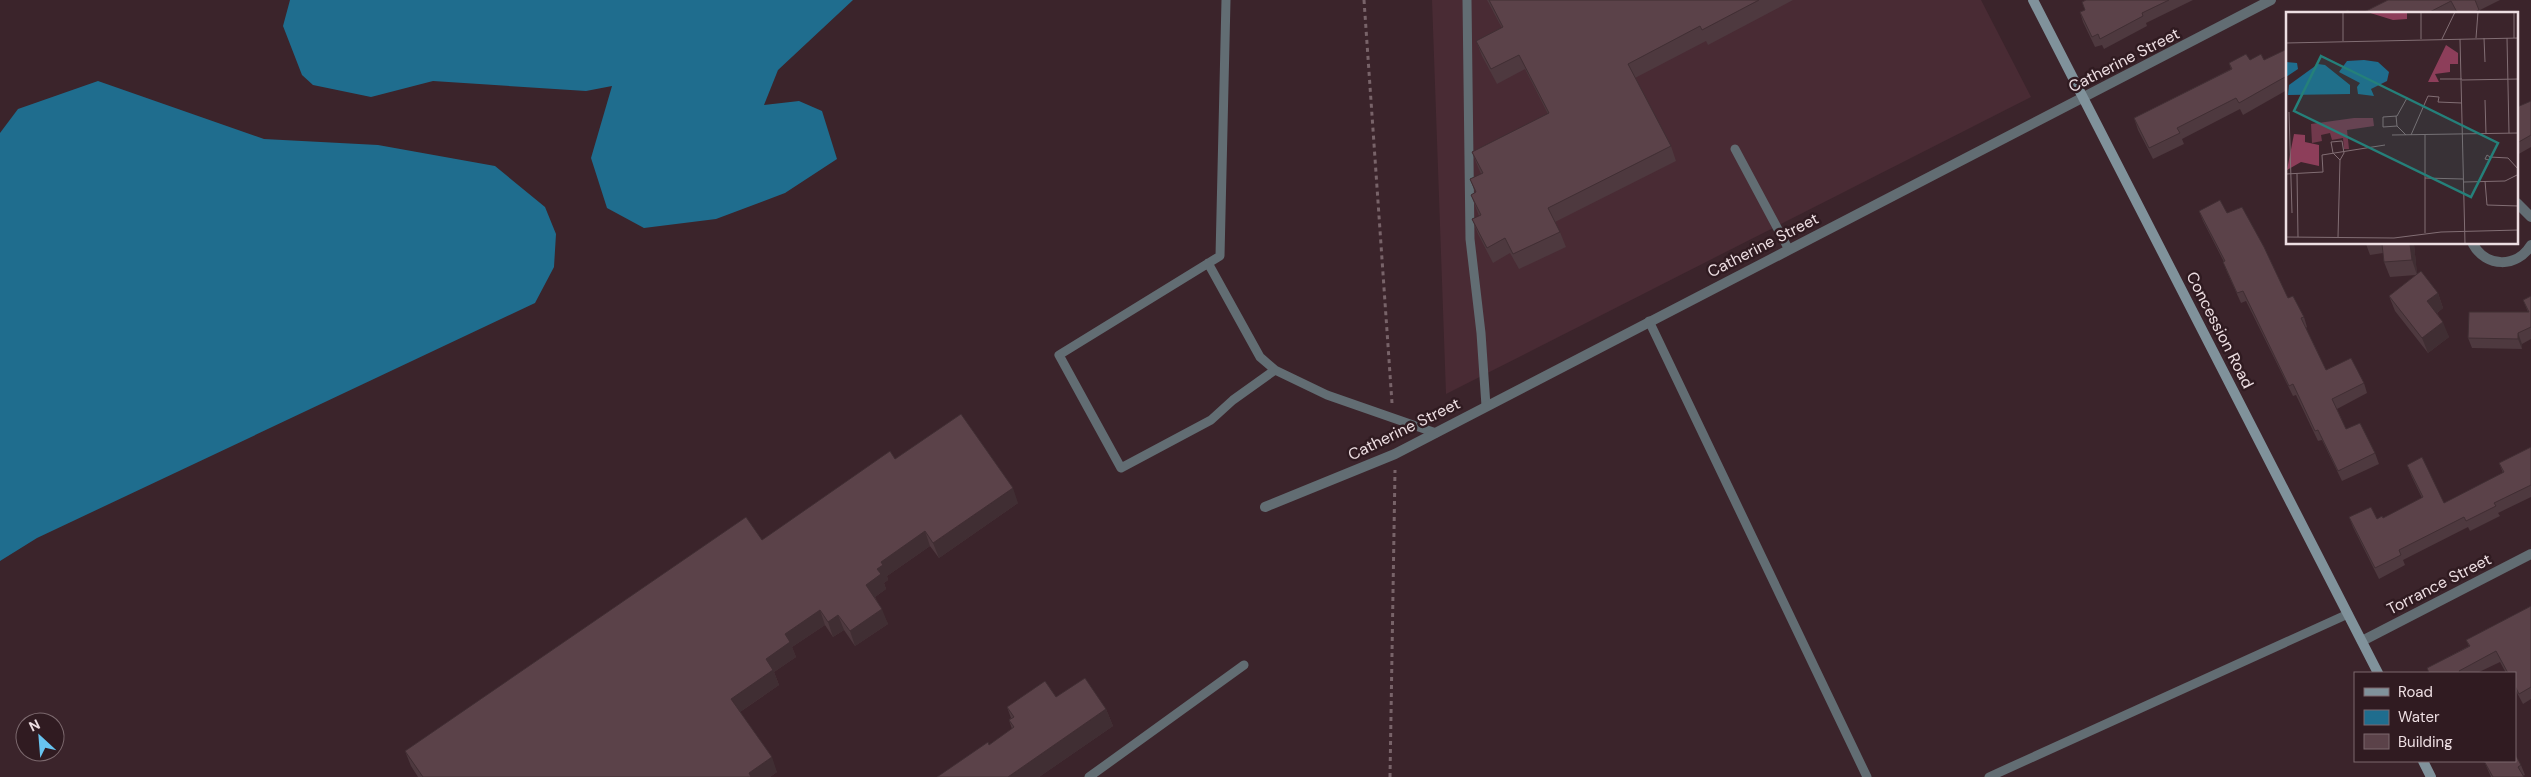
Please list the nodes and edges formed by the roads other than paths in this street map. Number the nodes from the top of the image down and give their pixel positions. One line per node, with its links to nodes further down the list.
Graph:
1 (1226, 0): 12 (lane)
2 (1467, 0): 15 (lane)
3 (2034, 0): 5 (street, Concession Road)
4 (2271, 0): 5 (street, Catherine Street)
5 (2084, 97): 11 (street, Catherine Street); 19 (street, Concession Road)
6 (1735, 149): 11 (lane)
7 (2518, 204): 8 (street)
8 (2530, 214)
9 (2474, 245): 10 (street)
10 (2531, 245)
11 (1788, 248): 13 (street, Catherine Street)
12 (1208, 263): 14 (lane); 14 (lane)
13 (1649, 321): 15 (street, Catherine Street); 25 (lane)
14 (1276, 370): 16 (lane)
15 (1486, 406): 16 (street, Catherine Street)
16 (1436, 432): 17 (street, Catherine Street)
17 (1266, 507)
18 (2531, 554): 20 (street, Torrance Street)
19 (2348, 614): 20 (street, Concession Road); 26 (lane)
20 (2362, 641): 22 (street, Concession Road)
21 (1244, 665): 24 (lane)
22 (2378, 672)
23 (2424, 762): 27 (street)
24 (1089, 777)
25 (1867, 777)
26 (1989, 777)
27 (2431, 777)

